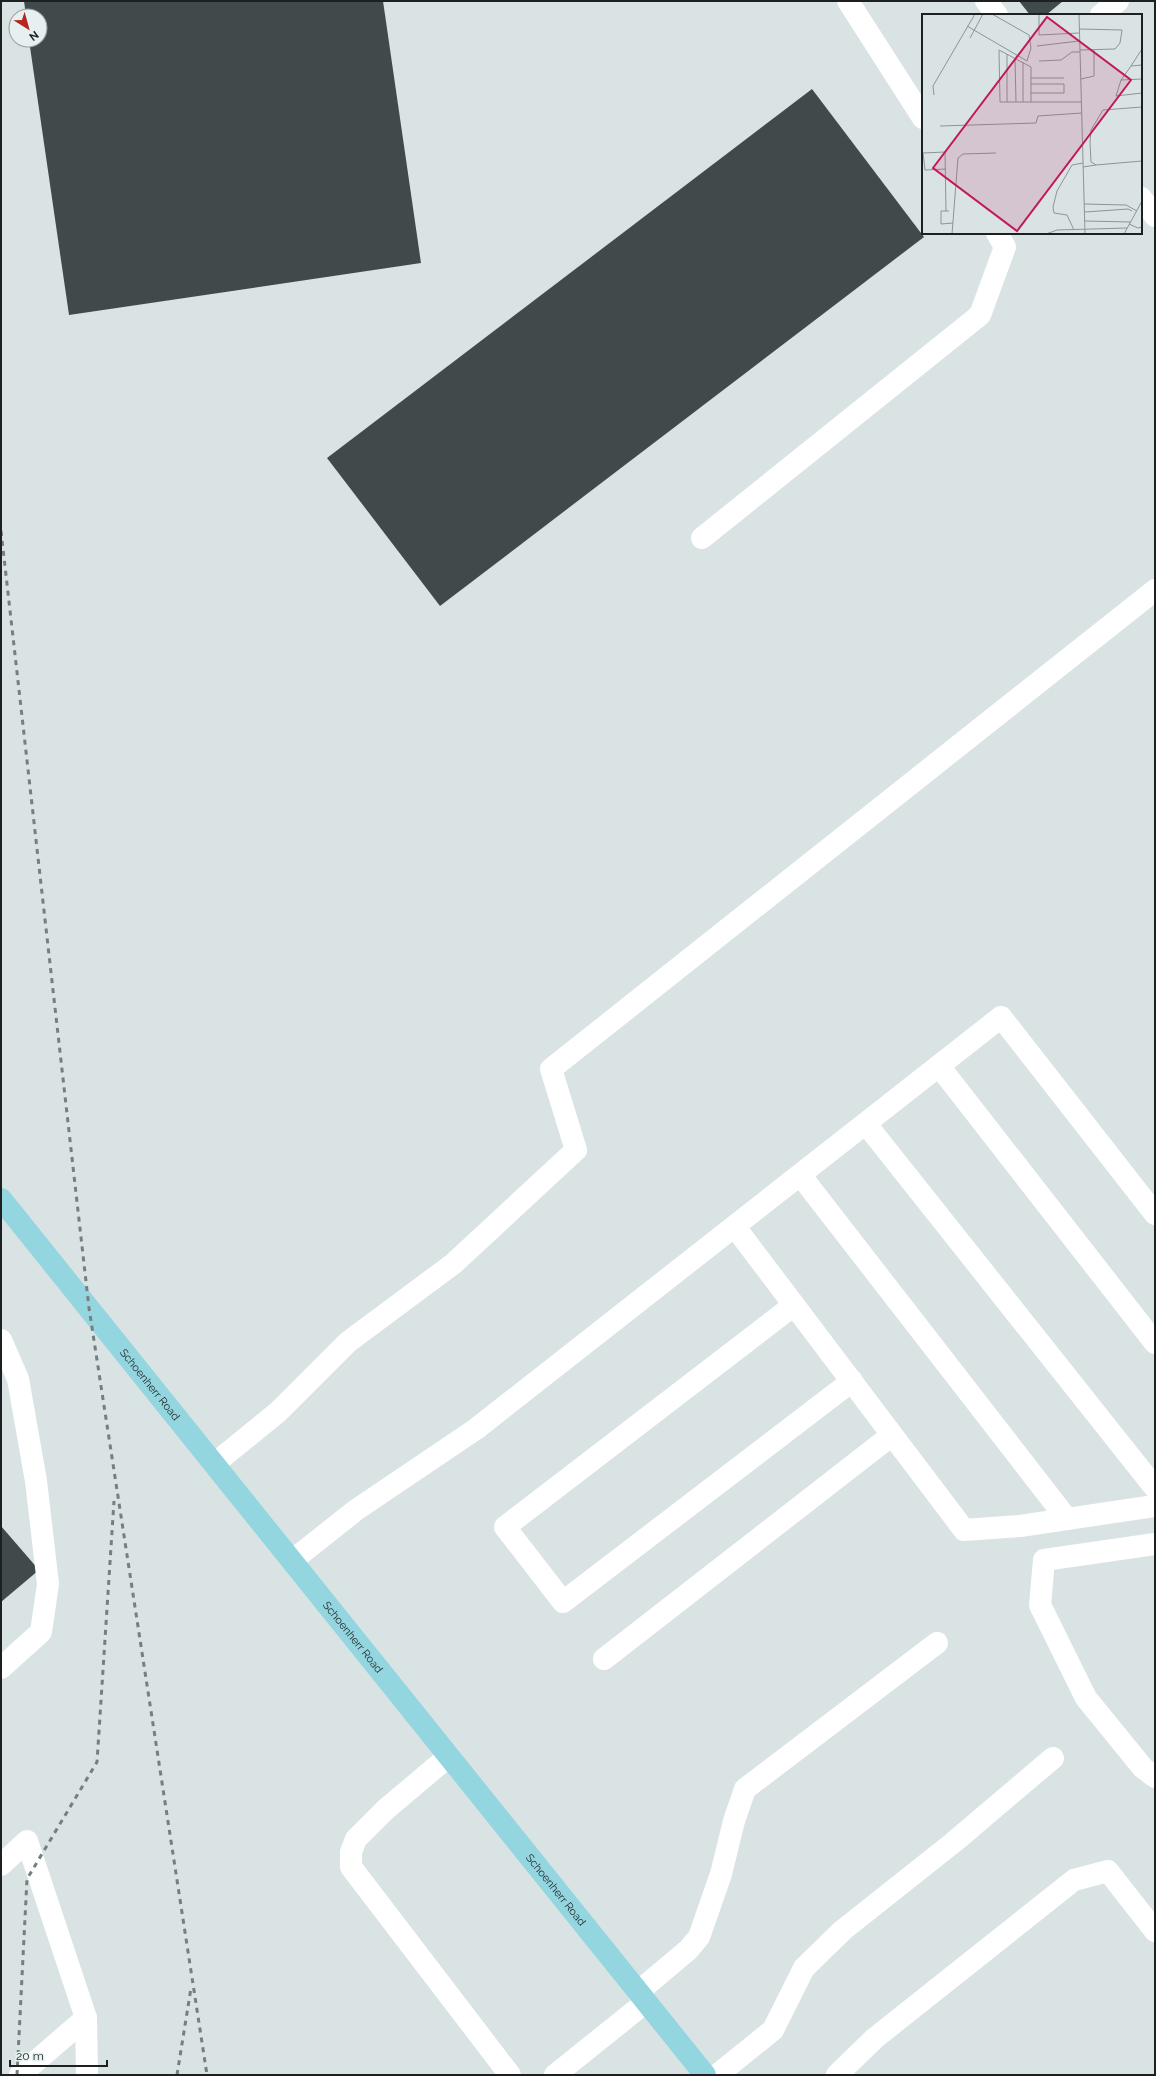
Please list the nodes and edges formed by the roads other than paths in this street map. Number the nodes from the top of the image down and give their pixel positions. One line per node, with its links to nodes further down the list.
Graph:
1 (848, 1): 6 (lane)
2 (986, 1): 4 (lane)
3 (1118, 1): 5 (lane)
4 (996, 14)
5 (1102, 14)
6 (922, 116)
7 (1142, 199): 8 (lane)
8 (1155, 216)
9 (998, 234): 10 (lane)
10 (702, 538)
11 (1155, 590): 23 (lane)
12 (939, 1066): 13 (lane); 16 (lane); 20 (lane)
13 (866, 1124): 14 (lane); 24 (lane)
14 (801, 1176): 17 (lane); 26 (lane)
15 (1, 1199): 23 (main road, Schoenherr Road)
16 (1155, 1214)
17 (735, 1227): 18 (lane); 28 (lane)
18 (794, 1305): 21 (lane); 21 (lane)
19 (1, 1340): 31 (lane)
20 (1155, 1343)
21 (852, 1381): 22 (lane)
22 (892, 1435): 26 (lane); 30 (lane)
23 (214, 1464): 28 (main road, Schoenherr Road)
24 (1155, 1488)
25 (1155, 1506): 26 (lane)
26 (1067, 1519)
27 (1155, 1544): 34 (lane)
28 (293, 1560): 32 (main road, Schoenherr Road)
29 (937, 1643): 37 (lane)
30 (604, 1659)
31 (1, 1668)
32 (449, 1756): 37 (main road, Schoenherr Road); 41 (lane)
33 (1053, 1758): 44 (lane)
34 (1155, 1777)
35 (1, 1865): 38 (lane)
36 (1155, 1931): 45 (lane)
37 (642, 1997): 42 (lane); 43 (main road, Schoenherr Road)
38 (86, 2018): 39 (lane); 40 (lane)
39 (20, 2075)
40 (86, 2075)
41 (510, 2075)
42 (555, 2075)
43 (705, 2075)
44 (717, 2075)
45 (837, 2075)

